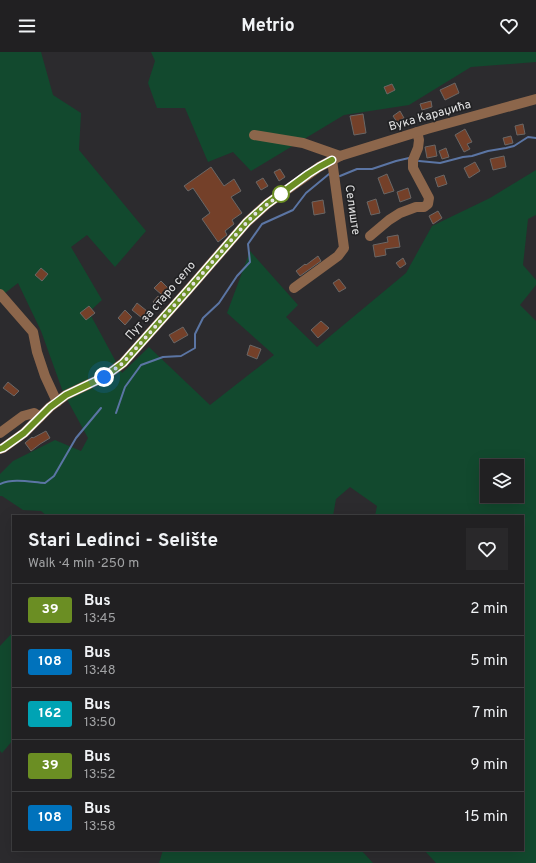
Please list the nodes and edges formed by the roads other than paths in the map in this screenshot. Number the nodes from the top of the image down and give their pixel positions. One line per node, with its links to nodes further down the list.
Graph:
1 (536, 99): 2 (street, Вука Караџића)
2 (417, 132): 4 (street, Вука Караџића); 5 (street)
3 (254, 135): 4 (street)
4 (336, 158): 6 (street, Селиште); 8 (street, Пут за старо село)
5 (370, 236)
6 (294, 288)
7 (0, 294): 8 (street)
8 (57, 402): 9 (street, Пут за старо село)
9 (40, 417): 10 (street); 11 (street, Пут за старо село)
10 (0, 434)
11 (0, 449)

